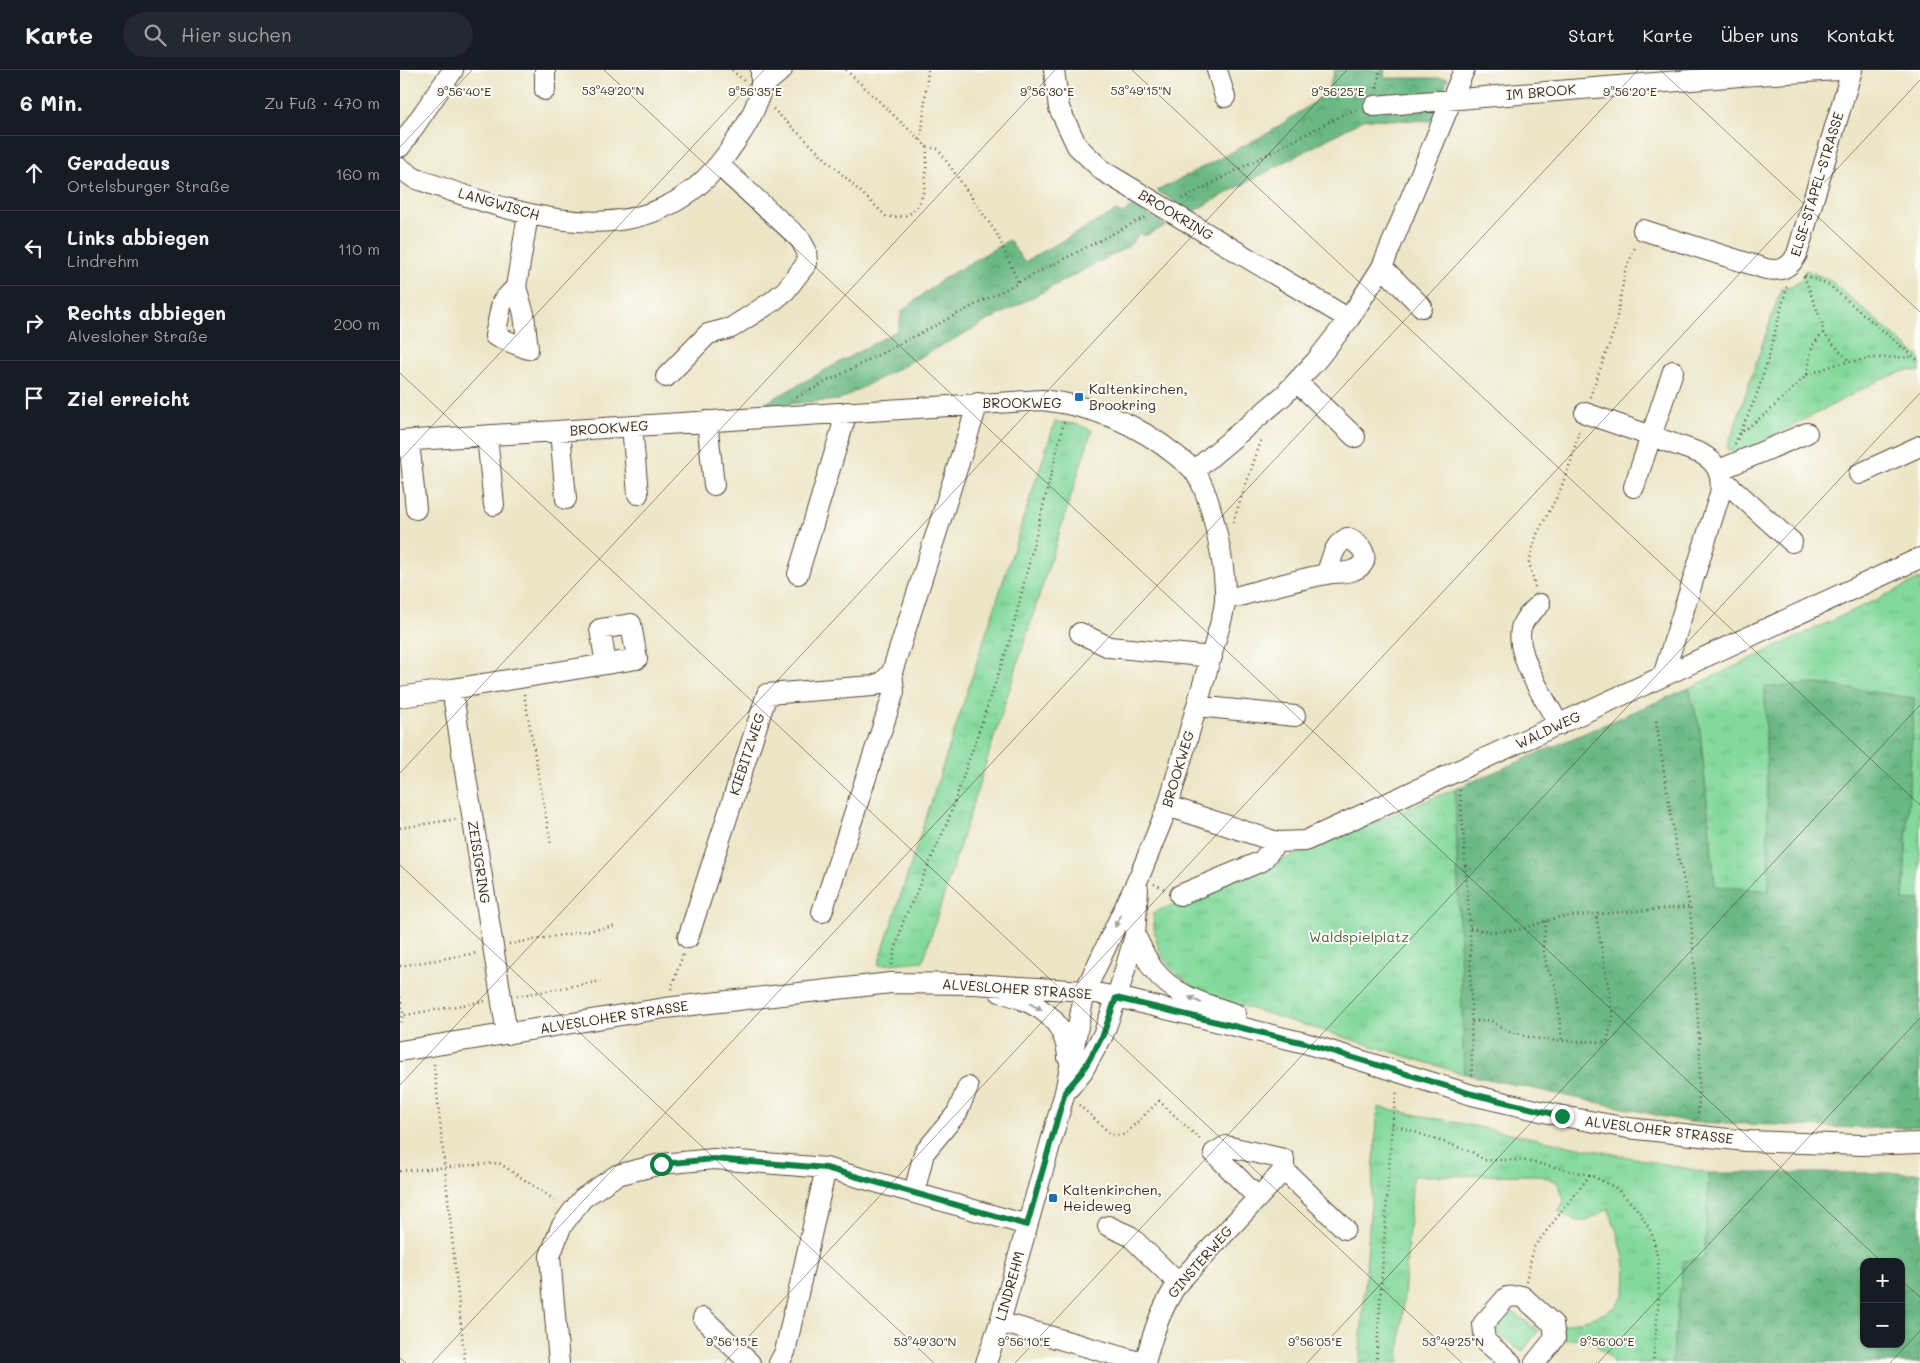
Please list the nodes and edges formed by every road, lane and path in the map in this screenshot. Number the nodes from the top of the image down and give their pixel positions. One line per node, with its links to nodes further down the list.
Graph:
1 (452, 70): 19 (street)
2 (545, 70): 14 (street)
3 (732, 70): 13 (path)
4 (782, 70): 13 (street)
5 (846, 70): 18 (path)
6 (928, 70): 18 (path)
7 (1054, 70): 23 (street, BROOKRING)
8 (1217, 70): 15 (street)
9 (1464, 70): 16 (street)
10 (1839, 70): 12 (street, IM BROOK)
11 (1852, 70): 25 (street, ELSE-STAPEL-STRASSE)
12 (1740, 73): 16 (street, IM BROOK)
13 (760, 85): 20 (path); 21 (street, LANGWISCH)
14 (545, 90)
15 (1224, 97)
16 (1453, 100): 17 (street, IM BROOK); 26 (street)
17 (1374, 106): 23 (path)
18 (921, 141): 20 (path)
19 (401, 145)
20 (927, 147): 27 (path)
21 (719, 165): 24 (street, LANGWISCH); 38 (street)
22 (400, 168): 24 (street, LANGWISCH)
23 (1163, 208): 27 (path); 31 (street, BROOKRING)
24 (528, 215): 28 (street)
25 (1643, 230): 45 (path)
26 (1382, 268): 30 (street); 31 (street)
27 (1018, 282): 40 (path)
28 (516, 287)
29 (1787, 287): 50 (path)
30 (1422, 307)
31 (1350, 319): 39 (street)
32 (1823, 333): 33 (path); 34 (path); 37 (path)
33 (1913, 356): 34 (path); 35 (path)
34 (1849, 362): 37 (path)
35 (1920, 362)
36 (1673, 371): 52 (street)
37 (1807, 375): 50 (path)
38 (666, 377)
39 (1296, 382): 43 (street); 53 (street)
40 (791, 401)
41 (978, 403): 42 (street, BROOKWEG); 44 (street, BROOKWEG); 76 (street)
42 (1067, 403): 57 (street, BROOKWEG); 103 (path)
43 (1270, 406): 57 (street); 66 (path)
44 (847, 412): 46 (street, BROOKWEG); 69 (street)
45 (1585, 413): 52 (street); 72 (path)
46 (707, 421): 47 (street, BROOKWEG); 60 (street)
47 (632, 426): 48 (street, BROOKWEG); 62 (street)
48 (560, 431): 51 (street, BROOKWEG); 63 (street)
49 (1807, 433): 58 (street)
50 (1738, 435): 56 (path)
51 (487, 436): 54 (street, BROOKWEG); 64 (street)
52 (1652, 436): 58 (street); 61 (street)
53 (1355, 437)
54 (405, 441): 65 (street)
55 (1920, 446): 59 (street)
56 (1734, 448)
57 (1194, 471): 71 (street, BROOKWEG)
58 (1720, 474): 67 (street); 77 (street)
59 (1859, 474)
60 (714, 485)
61 (1634, 486)
62 (638, 494)
63 (566, 498)
64 (494, 505)
65 (416, 509)
66 (1231, 528)
67 (1792, 542)
68 (1920, 558): 77 (street, WALDWEG)
69 (798, 574)
70 (1326, 574): 71 (street)
71 (1225, 600): 74 (street, BROOKWEG)
72 (1540, 604): 84 (street)
73 (1080, 633): 74 (street)
74 (1212, 658): 81 (street, BROOKWEG)
75 (606, 664): 78 (street)
76 (892, 672): 94 (street); 100 (street, KIEBITZWEG)
77 (1663, 676): 84 (street, WALDWEG)
78 (521, 678): 79 (street); 90 (path)
79 (452, 689): 80 (street); 87 (street, ZEISIGRING)
80 (400, 698)
81 (1197, 706): 82 (street); 86 (street, BROOKWEG)
82 (1295, 716)
83 (1656, 721): 93 (path)
84 (1559, 725): 85 (street, WALDWEG)
85 (1456, 774): 89 (street, WALDWEG); 98 (path)
86 (1168, 806): 89 (street, WALDWEG); 91 (street, BROOKWEG)
87 (472, 817): 88 (path); 101 (street, ZEISIGRING)
88 (400, 828)
89 (1277, 842): 92 (street)
90 (551, 845)
91 (1139, 878): 92 (path); 99 (street, BROOKWEG); 105 (street, BROOKWEG, one-way to 105)
92 (1180, 895)
93 (1690, 907): 95 (path); 120 (path)
94 (822, 912)
95 (1596, 915): 96 (path); 112 (path)
96 (1546, 921): 98 (path); 112 (path)
97 (616, 926): 101 (path)
98 (1470, 928): 109 (path)
99 (1135, 935): 107 (street, BROOKWEG); 113 (street, one-way to 99)
100 (688, 938): 108 (path)
101 (493, 949): 102 (path); 111 (street, ZEISIGRING)
102 (400, 966)
103 (891, 984): 104 (street, ALVESLOHER STRASSE); 108 (street, ALVESLOHER STRASSE)
104 (974, 984): 105 (street, ALVESLOHER STRASSE); 117 (street, one-way to 117)
105 (1085, 991): 107 (street, ALVESLOHER STRASSE); 117 (street, LINDREHM)
106 (400, 997): 110 (path)
107 (1116, 998): 113 (street, ALVESLOHER STRASSE); 117 (street, LINDREHM)
108 (665, 1008): 111 (street, ALVESLOHER STRASSE)
109 (1472, 1022): 112 (path); 119 (path)
110 (400, 1023)
111 (507, 1034): 114 (street, ALVESLOHER STRASSE)
112 (1562, 1041)
113 (1305, 1043): 116 (street, ALVESLOHER STRASSE)
114 (432, 1046): 115 (street, ALVESLOHER STRASSE); 124 (path)
115 (400, 1051)
116 (1400, 1072): 119 (street, ALVESLOHER STRASSE); 121 (path)
117 (1067, 1085): 123 (path); 132 (street, LINDREHM)
118 (968, 1087): 129 (street)
119 (1472, 1094): 122 (street, ALVESLOHER STRASSE)
120 (1699, 1096)
121 (1392, 1124): 128 (path); 146 (path)
122 (1920, 1142)
123 (1214, 1153): 126 (street); 130 (street)
124 (445, 1167): 127 (path); 131 (path); 140 (path)
125 (826, 1168): 129 (street); 131 (street); 143 (street)
126 (1284, 1170): 130 (street, GINSTERWEG); 134 (street)
127 (400, 1171)
128 (1590, 1175): 136 (path); 148 (path)
129 (914, 1193): 132 (street)
130 (1258, 1198): 135 (street, GINSTERWEG)
131 (572, 1212): 141 (street)
132 (1027, 1225): 138 (street, LINDREHM)
133 (1108, 1226): 135 (street)
134 (1345, 1229)
135 (1178, 1283): 145 (street, GINSTERWEG)
136 (1522, 1296): 139 (street); 147 (street)
137 (703, 1318): 142 (street)
138 (1000, 1322): 144 (street, LINDREHM); 145 (street)
139 (1499, 1359)
140 (465, 1363)
141 (559, 1363)
142 (750, 1363)
143 (779, 1363)
144 (986, 1363)
145 (1144, 1363)
146 (1376, 1363)
147 (1535, 1363)
148 (1653, 1363)

